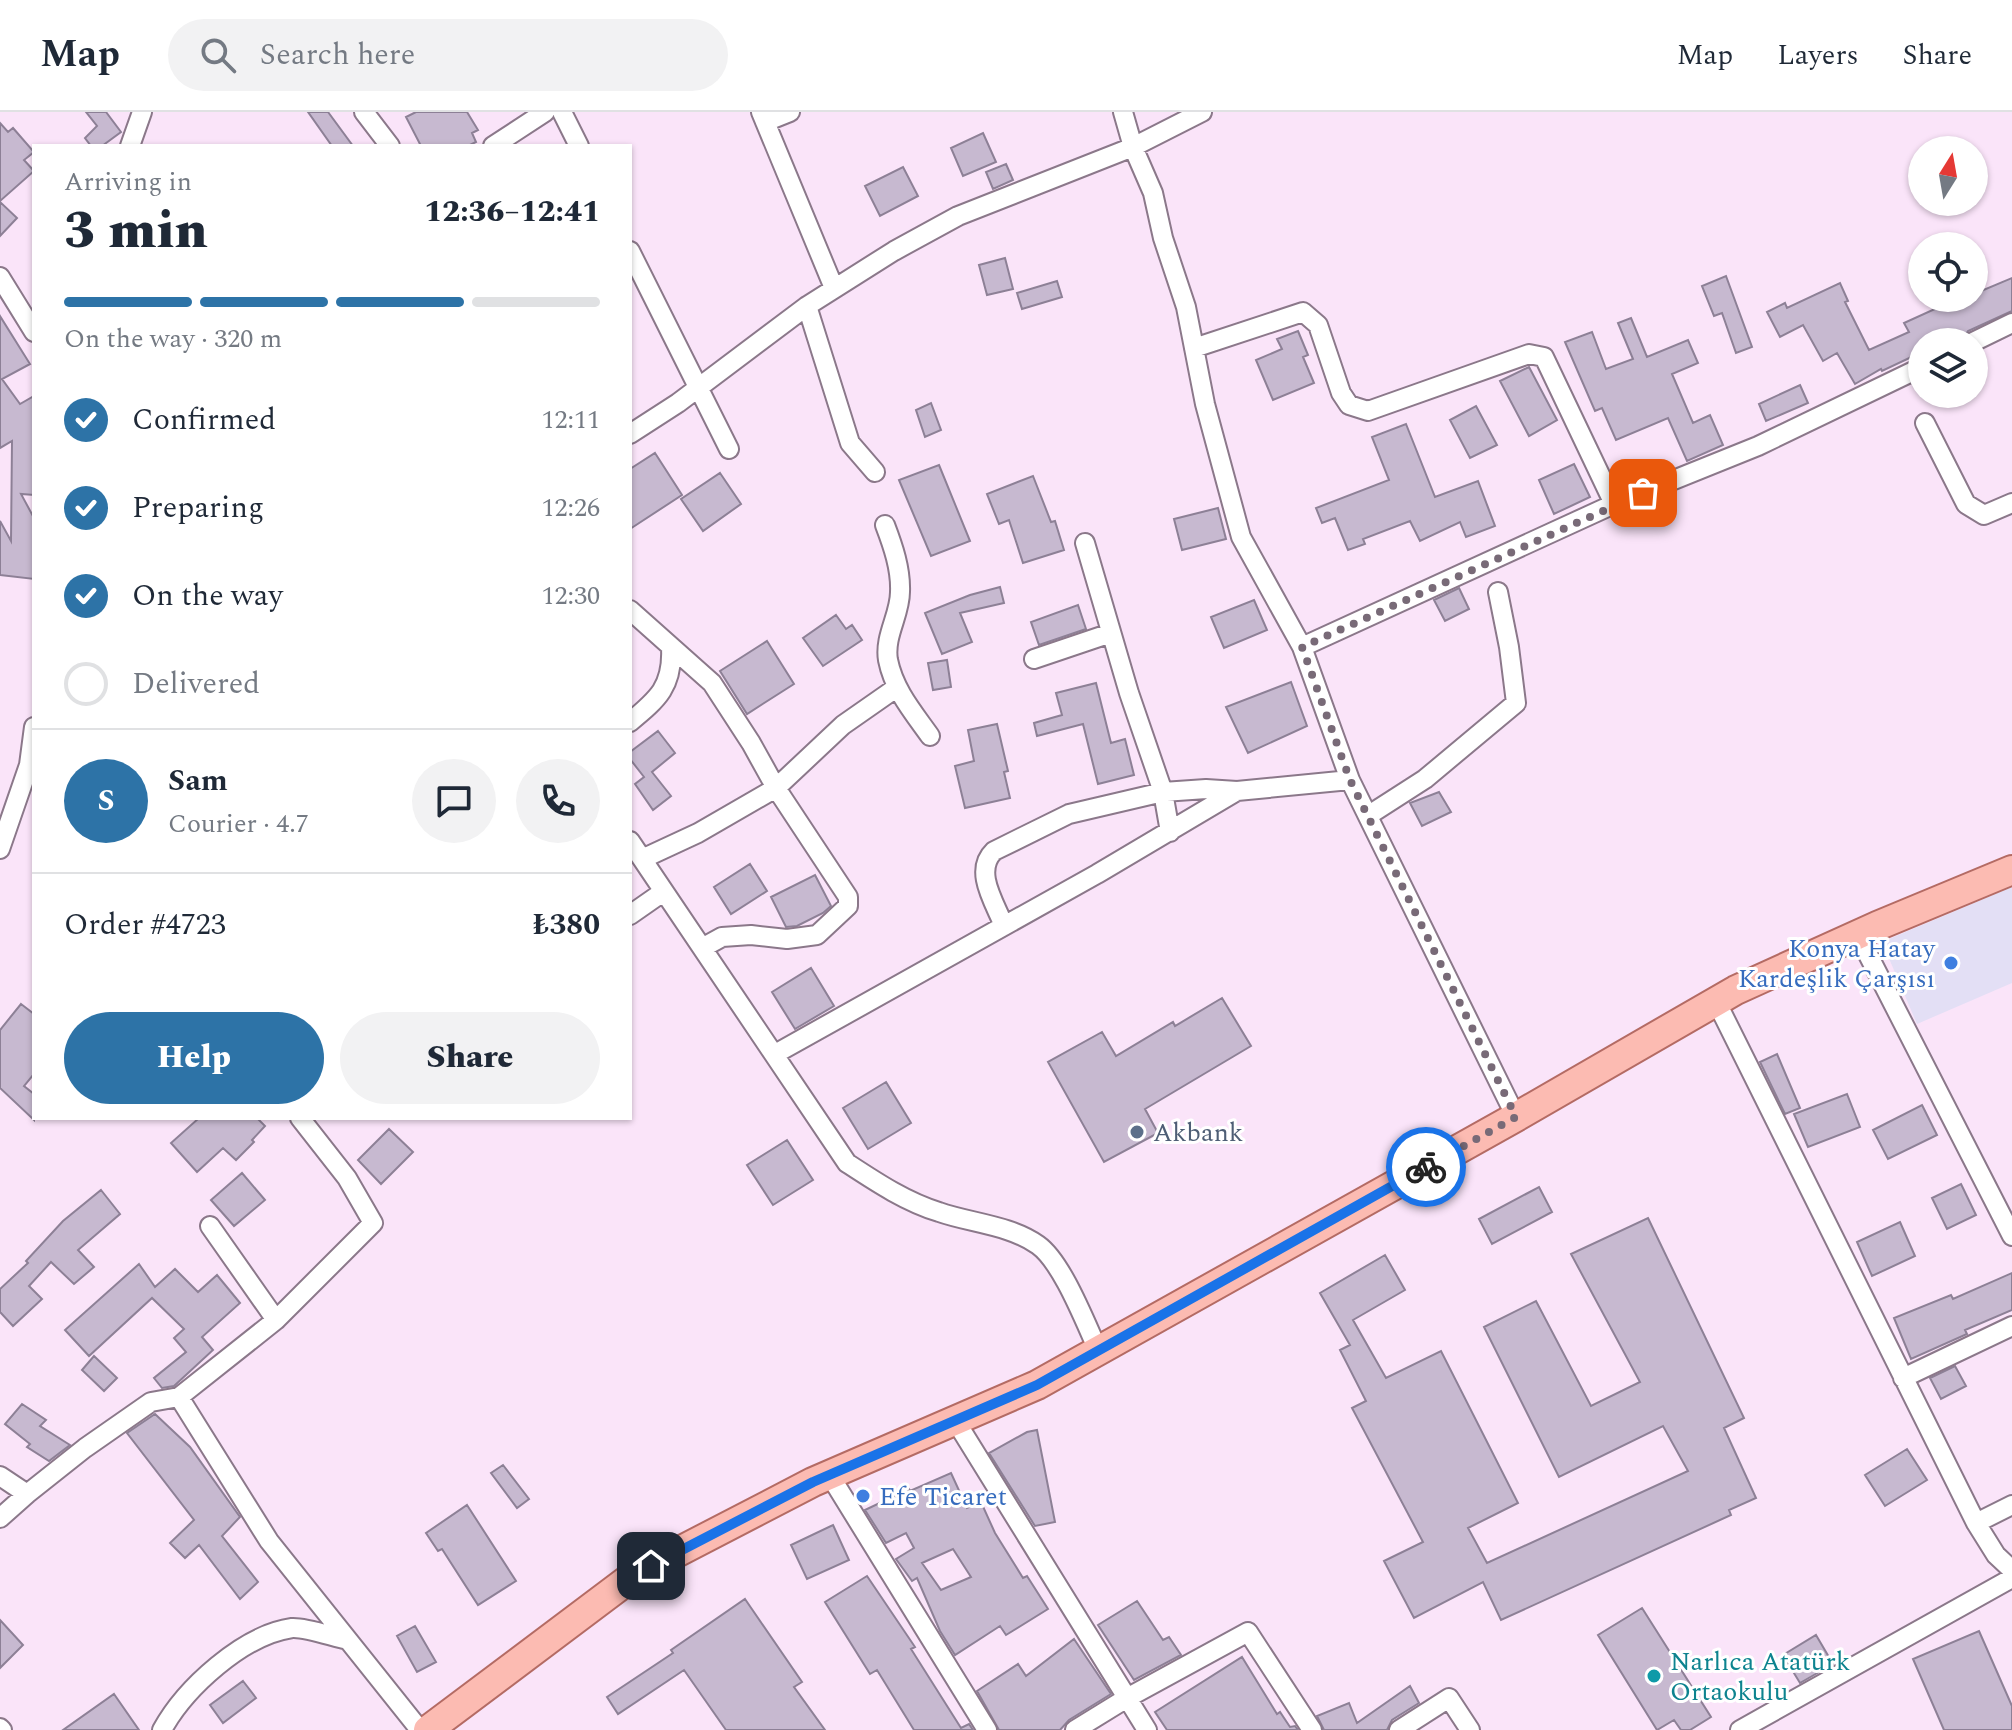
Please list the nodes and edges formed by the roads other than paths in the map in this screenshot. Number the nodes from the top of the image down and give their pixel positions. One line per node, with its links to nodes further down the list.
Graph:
1 (142, 112): 9 (street)
2 (364, 112): 10 (street)
3 (545, 112): 11 (street)
4 (562, 112): 12 (street)
5 (790, 112): 8 (street)
6 (1123, 112): 13 (street)
7 (1202, 112): 13 (street)
8 (763, 117): 16 (street)
9 (131, 144)
10 (388, 144)
11 (496, 144)
12 (578, 144)
13 (1133, 147): 16 (street); 21 (street)
14 (632, 255): 23 (street)
15 (0, 277): 19 (street)
16 (834, 288): 17 (street)
17 (807, 306): 23 (street); 27 (street)
18 (2012, 323): 20 (street)
19 (32, 329)
20 (1988, 335)
21 (1194, 348): 29 (street); 35 (street)
22 (1908, 374): 29 (street)
23 (697, 388): 25 (street); 26 (street)
24 (1925, 423): 28 (street)
25 (632, 433)
26 (729, 449)
27 (875, 472)
28 (2012, 503)
29 (1614, 504): 35 (street)
30 (885, 525): 38 (street)
31 (1085, 543): 34 (street)
32 (1498, 592): 46 (street)
33 (632, 612): 36 (street)
34 (1111, 633): 37 (street); 45 (street)
35 (1302, 647): 42 (street)
36 (671, 648): 39 (street); 43 (street)
37 (1034, 659)
38 (896, 688): 40 (street); 43 (street)
39 (632, 720)
40 (930, 736)
41 (32, 767): 49 (street)
42 (1350, 780): 44 (street); 46 (street)
43 (776, 788): 50 (street); 56 (street)
44 (1237, 791): 45 (street); 47 (street)
45 (1163, 792): 47 (street); 54 (street)
46 (1369, 815): 59 (street)
47 (1170, 832): 54 (street)
48 (632, 844): 50 (street)
49 (0, 849)
50 (642, 859): 52 (street)
51 (2012, 870): 55 (main road)
52 (663, 892): 53 (street); 56 (street)
53 (632, 914)
54 (1004, 926): 58 (street)
55 (1858, 935): 57 (main road); 62 (street)
56 (702, 948): 58 (street)
57 (1716, 1001): 59 (main road); 66 (street)
58 (775, 1054): 65 (street)
59 (1516, 1117): 65 (main road)
60 (302, 1120): 63 (street)
61 (210, 1226): 63 (street)
62 (2012, 1236)
63 (276, 1320): 67 (street)
64 (2012, 1326): 66 (street)
65 (1098, 1350): 68 (main road)
66 (1903, 1378): 74 (street)
67 (179, 1397): 71 (street); 77 (street)
68 (955, 1420): 69 (main road); 78 (street)
69 (829, 1474): 81 (main road); 82 (street)
70 (0, 1476): 71 (street)
71 (27, 1494): 73 (street)
72 (2012, 1505): 74 (street)
73 (0, 1518)
74 (1976, 1523): 75 (street)
75 (2012, 1570)
76 (2012, 1578): 88 (street)
77 (348, 1640): 79 (street); 80 (street)
78 (1127, 1698): 83 (street); 84 (street); 85 (street)
79 (162, 1730)
80 (420, 1730)
81 (428, 1730)
82 (987, 1730)
83 (1075, 1730)
84 (1147, 1730)
85 (1312, 1730)
86 (1399, 1730): 87 (street)
87 (1470, 1730)
88 (1740, 1730)

